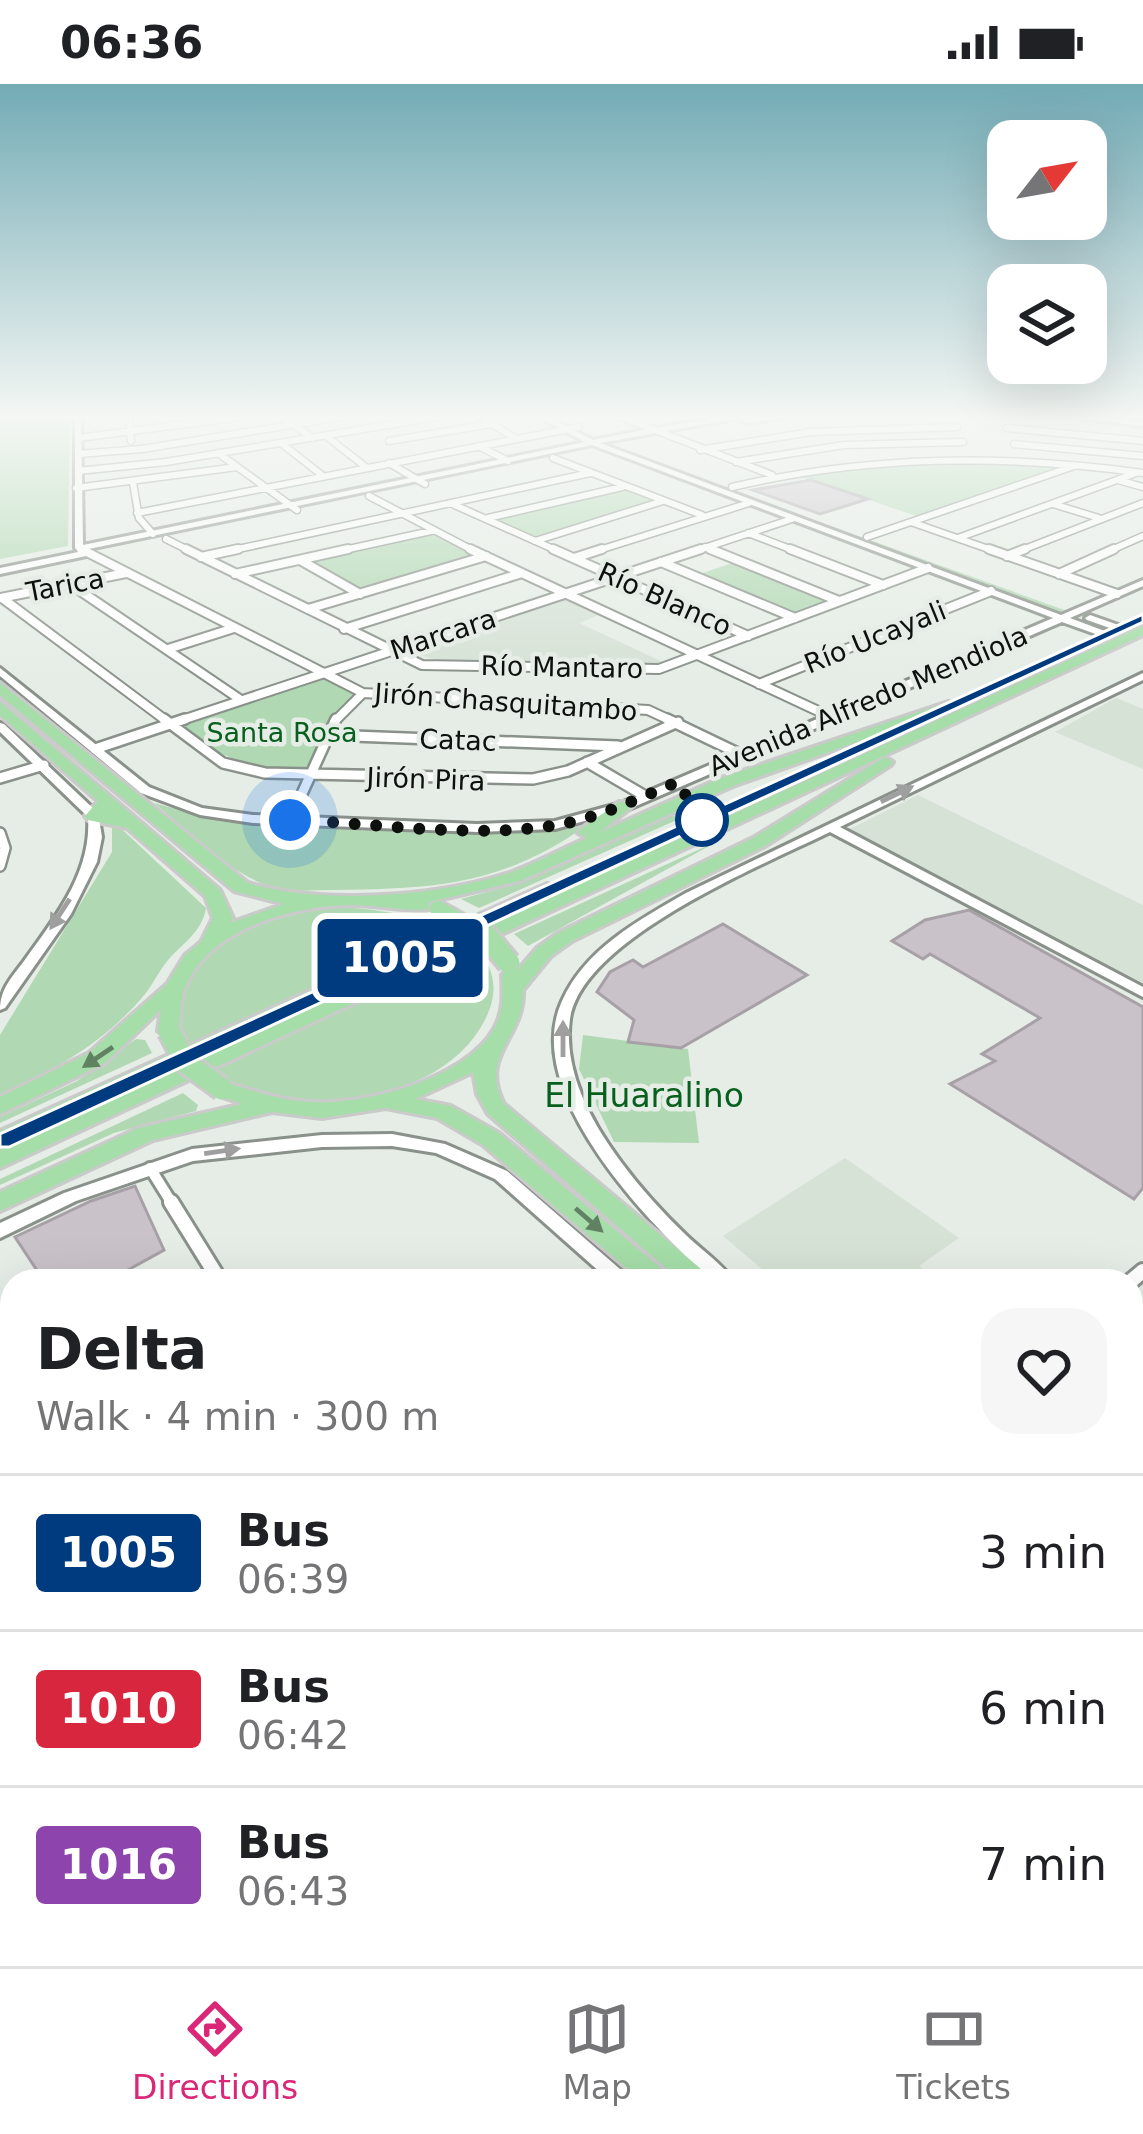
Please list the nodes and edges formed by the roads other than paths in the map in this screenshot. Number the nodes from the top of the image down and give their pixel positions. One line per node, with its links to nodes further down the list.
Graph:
1 (78, 503): 36 (main road)
2 (136, 503): 20 (street)
3 (189, 503): 20 (street)
4 (287, 503): 19 (street)
5 (319, 503): 19 (main road)
6 (326, 503): 19 (main road)
7 (380, 503): 21 (street)
8 (446, 503): 21 (street)
9 (452, 503): 23 (street, Río Blanco)
10 (551, 503): 23 (street)
11 (658, 503): 34 (street)
12 (669, 503): 22 (street)
13 (749, 503): 22 (street); 24 (main road)
14 (775, 503): 31 (main road)
15 (966, 503): 26 (street)
16 (1055, 503): 18 (street)
17 (1143, 503): 25 (street)
18 (1052, 504): 25 (street); 33 (street)
19 (294, 508): 29 (main road); 32 (main road)
20 (137, 513): 29 (street)
21 (398, 514): 27 (street); 39 (street)
22 (705, 516): 40 (street)
23 (485, 518): 34 (street, Río Blanco)
24 (792, 519): 28 (street, Marcara); 43 (main road)
25 (1102, 519): 38 (street)
26 (911, 522): 31 (street); 33 (street)
27 (431, 530): 37 (street); 41 (street)
28 (748, 533): 35 (street, Marcara); 52 (street)
29 (153, 534): 36 (main road)
30 (1143, 536): 48 (street)
31 (867, 537): 60 (main road)
32 (166, 538): 36 (main road); 39 (street, Río Mantaro)
33 (958, 538): 38 (street)
34 (535, 541): 40 (street, Río Blanco)
35 (705, 548): 42 (street, Marcara); 58 (street)
36 (84, 550): 44 (main road); 45 (street, Jirón Chasquitambo)
37 (486, 556): 46 (street); 55 (street)
38 (1007, 556): 48 (street)
39 (201, 557): 47 (street, Río Mantaro)
40 (574, 558): 49 (street, Río Blanco)
41 (299, 560): 47 (street); 55 (street)
42 (661, 562): 49 (street, Marcara); 61 (street)
43 (928, 568): 52 (street, Río Mantaro); 53 (main road)
44 (0, 571)
45 (129, 572): 51 (street, Tarica); 63 (street, Jirón Chasquitambo)
46 (522, 573): 54 (street); 64 (street)
47 (235, 574): 59 (street, Río Mantaro)
48 (1059, 574): 56 (street)
49 (616, 577): 54 (street, Marcara); 67 (street, Río Blanco)
50 (1143, 583): 56 (main road, Avenida Alfredo Mendiola)
51 (70, 584): 57 (street, Tarica); 68 (street)
52 (883, 585): 58 (street, Río Mantaro)
53 (991, 591): 60 (main road); 74 (street, Río Ucayali)
54 (566, 593): 69 (street, Marcara); 70 (street)
55 (360, 594): 59 (street)
56 (1117, 594): 60 (main road, Avenida Alfredo Mendiola)
57 (1, 598): 82 (street, Jirón Pira)
58 (839, 602): 61 (street, Río Mantaro)
59 (308, 610): 64 (street, Río Mantaro)
60 (1070, 615): 66 (main road); 80 (main road, Avenida Alfredo Mendiola)
61 (795, 618): 67 (street, Río Mantaro)
62 (1143, 619): 66 (highway)
63 (234, 628): 68 (street); 72 (street, Jirón Chasquitambo)
64 (344, 629): 69 (street, Río Mantaro)
65 (1143, 630): 79 (highway)
66 (1114, 632): 79 (highway)
67 (748, 636): 70 (street, Río Mantaro)
68 (168, 649): 77 (street)
69 (388, 652): 70 (street, Río Mantaro); 72 (street, Marcara)
70 (698, 656): 74 (street)
71 (0, 671): 87 (main road, Avenida Alfredo Mendiola)
72 (320, 673): 76 (street, Jirón Chasquitambo); 77 (street, Marcara)
73 (1143, 676): 100 (main road, one-way to 73)
74 (759, 684): 80 (street)
75 (0, 687): 94 (highway)
76 (363, 693): 81 (street, Jirón Chasquitambo); 84 (street)
77 (241, 700): 82 (street, Marcara)
78 (0, 706): 94 (highway)
79 (963, 707): 102 (highway); 107 (highway); 117 (highway); 118 (highway)
80 (831, 716): 88 (main road, Avenida Alfredo Mendiola)
81 (678, 722): 86 (street, Jirón Pira); 88 (street, Jirón Chasquitambo)
82 (169, 723): 87 (street, Marcara); 91 (street, Jirón Pira)
83 (0, 725): 90 (main road)
84 (328, 735): 85 (street, Catac); 91 (street)
85 (588, 745): 86 (street, Catac); 89 (street)
86 (627, 746): 89 (street, Jirón Pira)
87 (94, 748): 93 (main road, Avenida Alfredo Mendiola)
88 (742, 755): 95 (main road, Avenida Alfredo Mendiola)
89 (591, 760): 91 (street, Jirón Pira); 95 (street)
90 (44, 765): 92 (street); 97 (main road)
91 (310, 775): 99 (street)
92 (0, 778)
93 (145, 790): 94 (highway); 98 (highway); 99 (main road, Avenida Alfredo Mendiola)
94 (114, 795): 97 (highway); 98 (highway)
95 (645, 796): 96 (main road, Avenida Alfredo Mendiola)
96 (625, 806): 99 (main road, Avenida Alfredo Mendiola); 102 (highway)
97 (94, 816): 98 (highway); 112 (main road, one-way to 112)
98 (141, 818): 105 (highway); 108 (highway)
99 (290, 820)
100 (830, 827): 104 (main road); 111 (main road)
101 (0, 833): 103 (street)
102 (555, 861): 106 (highway)
103 (0, 866)
104 (715, 884): 107 (highway); 128 (main road, one-way to 104)
105 (332, 899): 106 (highway); 108 (highway)
106 (408, 901): 110 (highway, bridge)
107 (608, 917): 110 (highway)
108 (210, 944): 109 (highway)
109 (177, 981): 115 (highway, one-way to 115); 116 (highway, bridge)
110 (515, 986): 113 (highway)
111 (1143, 993)
112 (2, 998)
113 (490, 1047): 114 (highway); 127 (highway)
114 (383, 1103): 116 (highway); 126 (highway, one-way to 126)
115 (0, 1106)
116 (271, 1106): 120 (highway)
117 (0, 1140)
118 (0, 1160)
119 (150, 1168): 123 (main road); 124 (street); 125 (main road, one-way to 125)
120 (66, 1169): 121 (highway); 122 (highway)
121 (0, 1202)
122 (0, 1213)
123 (0, 1231)
124 (213, 1269)
125 (609, 1269)
126 (645, 1269)
127 (684, 1269)
128 (712, 1269)

